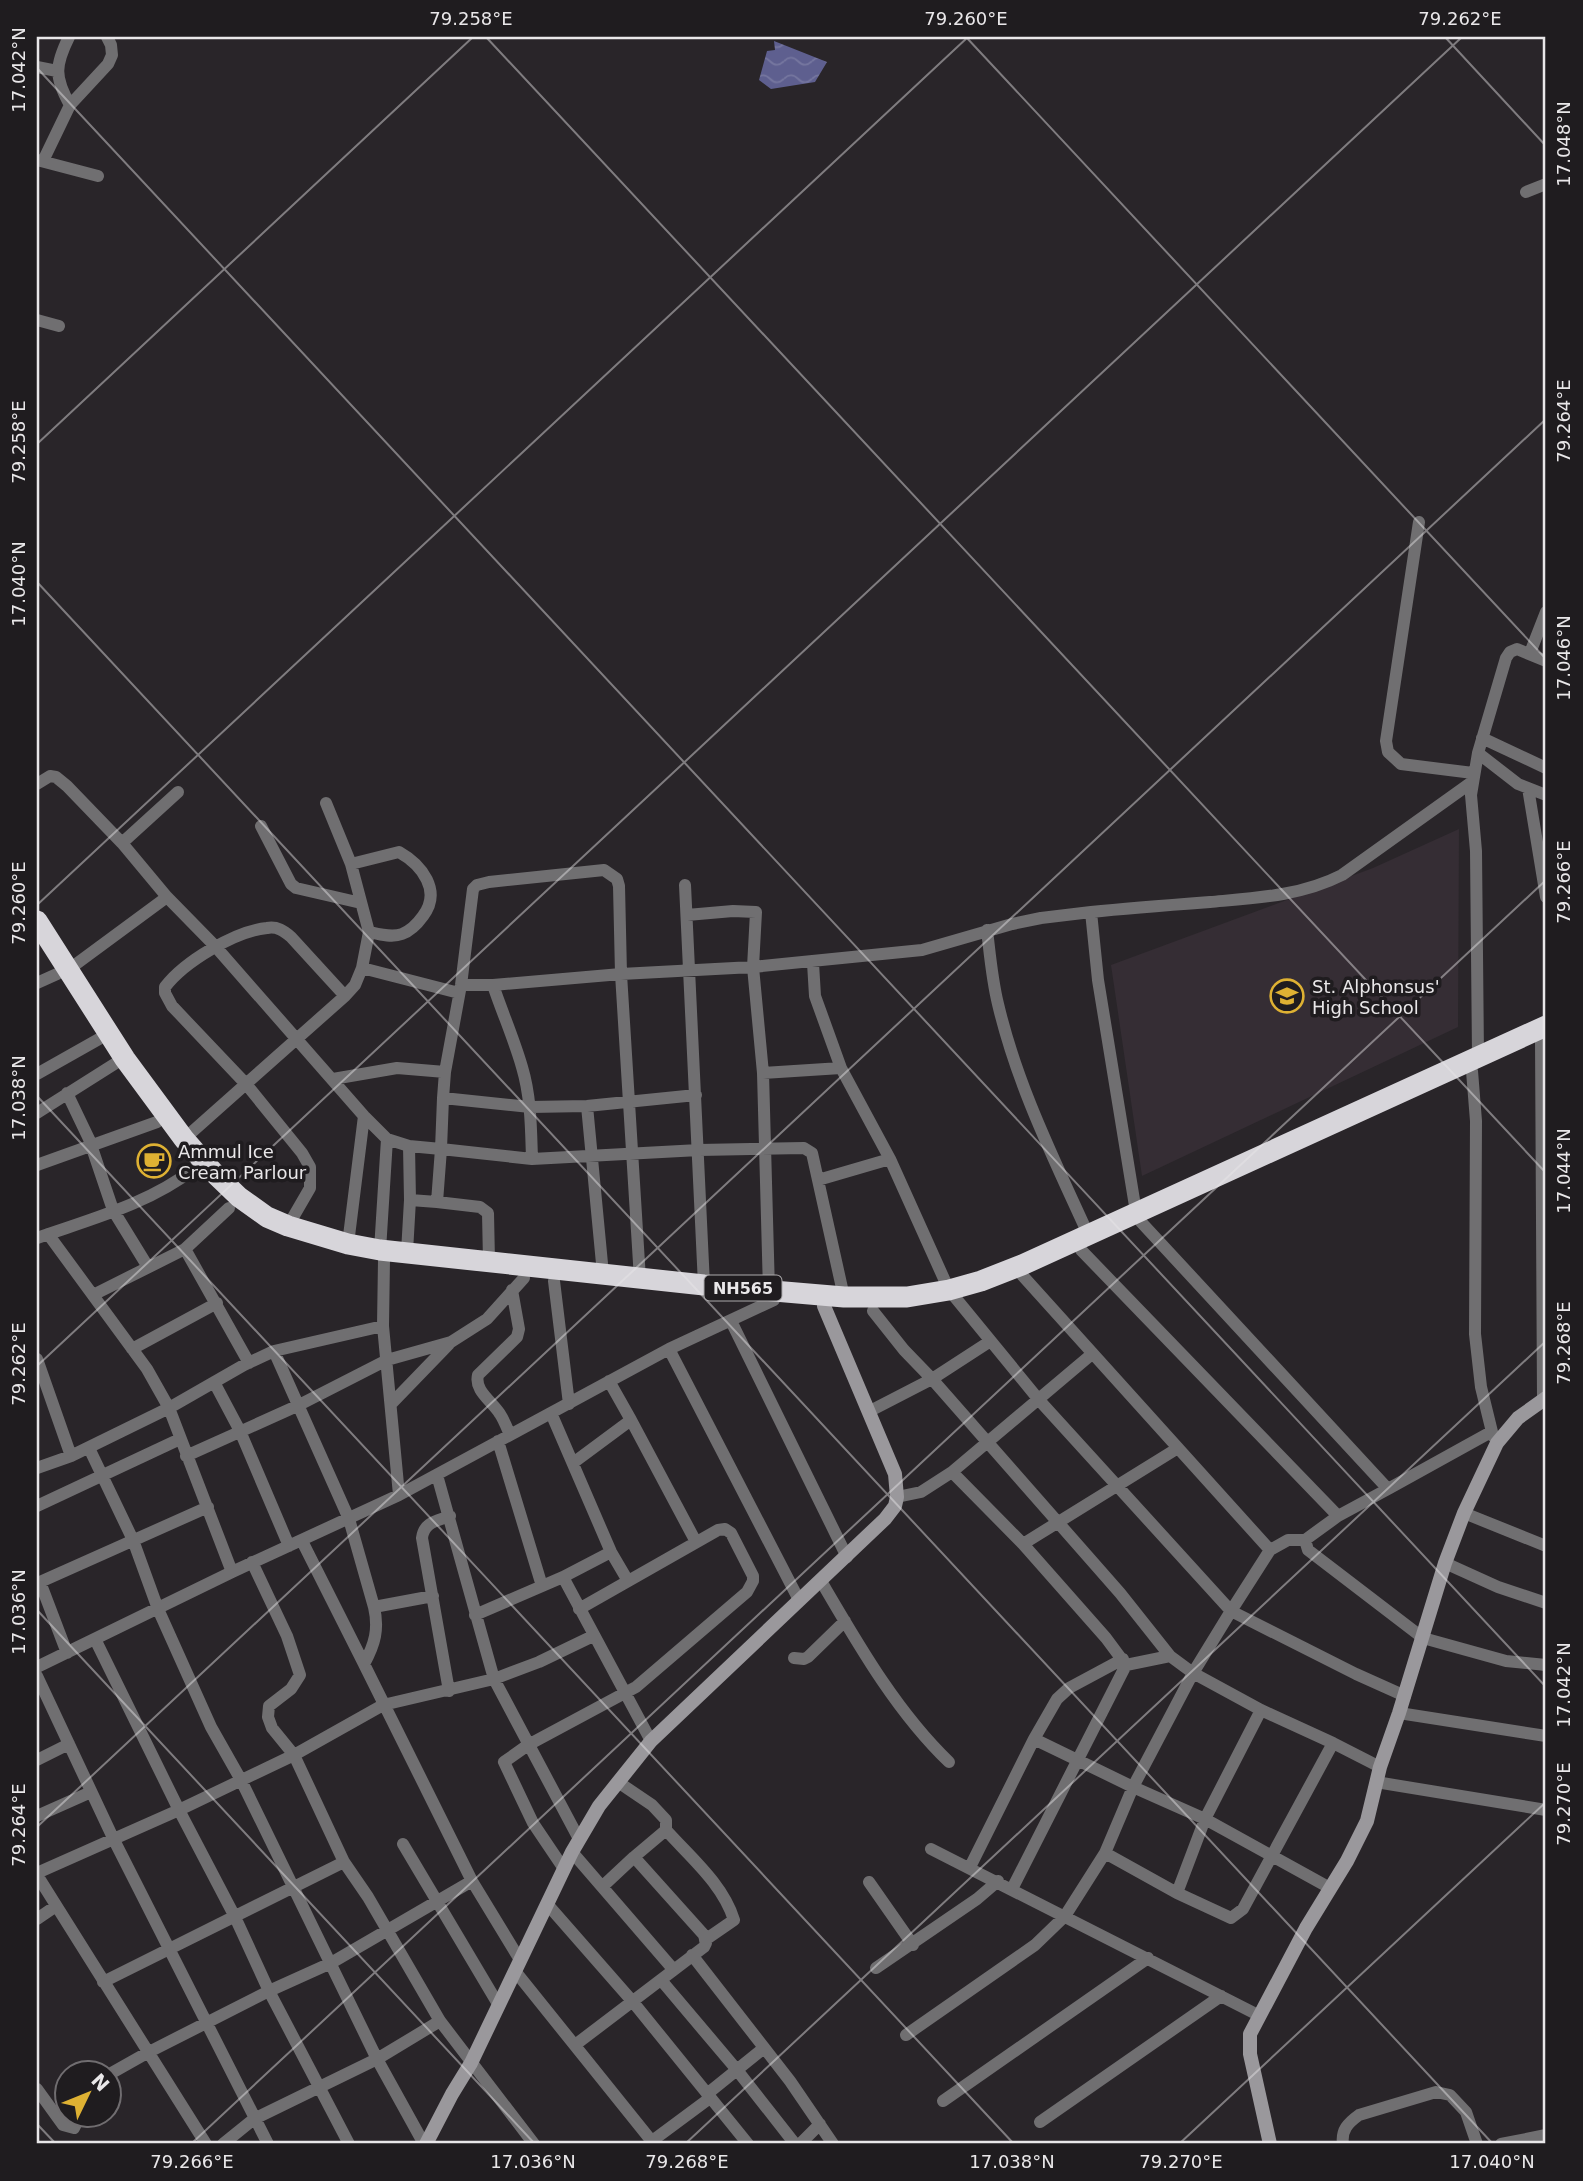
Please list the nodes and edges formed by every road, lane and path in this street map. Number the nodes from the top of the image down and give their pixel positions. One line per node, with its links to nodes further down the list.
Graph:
1 (69, 37): 4 (street)
2 (107, 37): 5 (street)
3 (37, 67): 4 (street)
4 (57, 71): 5 (street)
5 (70, 105): 6 (street)
6 (40, 160): 7 (street)
7 (98, 176)
8 (1546, 184): 9 (street)
9 (1526, 192)
10 (37, 320): 11 (street)
11 (59, 326)
12 (1419, 522): 19 (street)
13 (1546, 612): 14 (street)
14 (1530, 653): 15 (street); 16 (street)
15 (1546, 661)
16 (1482, 738): 17 (street); 18 (street)
17 (1478, 753): 19 (street); 21 (street)
18 (1546, 768)
19 (1473, 777): 33 (street); 54 (street)
20 (37, 784): 27 (street)
21 (1528, 788): 23 (street); 31 (street)
22 (178, 792): 27 (street)
23 (1543, 794): 25 (street)
24 (326, 803): 28 (street)
25 (1546, 808)
26 (261, 826): 32 (street)
27 (122, 843): 30 (street)
28 (351, 864): 32 (street); 37 (street)
29 (685, 885): 34 (street)
30 (167, 897): 39 (street); 44 (street)
31 (1546, 897)
32 (361, 903): 37 (street)
33 (1091, 912): 36 (street); 88 (street)
34 (687, 915): 41 (street); 43 (street)
35 (37, 921): 44 (highway, NH565)
36 (987, 930): 40 (street); 91 (street)
37 (369, 932): 42 (street)
38 (37, 944): 44 (highway, NH565)
39 (215, 946): 49 (street); 52 (street); 60 (street)
40 (813, 962): 41 (street); 55 (street)
41 (752, 967): 43 (street); 57 (street)
42 (362, 968): 48 (street); 49 (street)
43 (690, 970): 45 (street); 62 (street)
44 (63, 972): 46 (street); 51 (highway, NH565); 70 (highway, NH565)
45 (621, 974): 47 (street); 48 (street); 64 (street)
46 (37, 983)
47 (493, 985): 48 (street); 66 (street)
48 (460, 989): 56 (street)
49 (345, 996): 52 (street)
50 (1545, 1034): 54 (highway, NH565); 125 (street)
51 (99, 1039): 53 (highway, NH565); 58 (street)
52 (297, 1040): 59 (street); 60 (street)
53 (116, 1063): 61 (street); 69 (highway, NH565)
54 (1475, 1064): 88 (highway, NH565); 135 (street)
55 (841, 1068): 57 (street); 80 (street)
56 (445, 1072): 59 (street); 63 (street)
57 (763, 1073): 75 (street)
58 (37, 1074)
59 (333, 1079): 68 (street)
60 (246, 1084): 70 (street); 89 (street)
61 (67, 1093): 67 (street); 72 (street)
62 (696, 1095): 64 (street); 76 (street)
63 (443, 1098): 66 (street); 74 (street)
64 (628, 1101): 65 (street); 77 (street)
65 (587, 1106): 66 (street); 78 (street)
66 (530, 1107): 79 (street)
67 (37, 1113)
68 (364, 1116): 71 (street); 92 (street)
69 (156, 1122): 72 (street); 82 (highway, NH565)
70 (184, 1139): 89 (highway, NH565)
71 (387, 1139): 73 (street); 95 (street)
72 (92, 1145): 81 (street); 87 (street)
73 (408, 1146): 74 (street); 84 (street)
74 (441, 1149): 79 (street); 85 (street)
75 (767, 1149): 76 (street); 83 (street); 106 (street)
76 (699, 1150): 77 (street); 103 (street)
77 (631, 1153): 78 (street); 100 (street)
78 (592, 1157): 79 (street); 98 (street)
79 (531, 1159)
80 (890, 1159): 83 (street); 104 (street)
81 (37, 1165)
82 (194, 1168): 86 (highway, NH565); 87 (street)
83 (818, 1180): 107 (street)
84 (410, 1200): 85 (street); 94 (street)
85 (437, 1202): 96 (street)
86 (229, 1208): 93 (street); 95 (highway, NH565)
87 (113, 1210): 90 (street); 97 (street)
88 (1139, 1217): 91 (highway, NH565); 149 (street)
89 (288, 1226): 92 (highway, NH565)
90 (42, 1236): 105 (street)
91 (1085, 1242): 99 (highway, NH565); 104 (highway, NH565); 155 (street)
92 (348, 1244): 95 (highway, NH565)
93 (185, 1249): 97 (street); 108 (street)
94 (407, 1252): 95 (highway, NH565); 96 (highway, NH565)
95 (382, 1255): 102 (highway, NH565); 112 (street)
96 (489, 1261): 98 (highway, NH565)
97 (148, 1267): 105 (street)
98 (603, 1274): 100 (highway, NH565)
99 (1022, 1275): 104 (highway, NH565); 118 (street)
100 (640, 1279): 103 (highway, NH565)
101 (554, 1281): 102 (highway, NH565); 106 (highway, NH565); 128 (street)
102 (518, 1284): 113 (street); 136 (street)
103 (704, 1285): 106 (highway, NH565)
104 (952, 1294): 107 (highway, NH565); 110 (highway, NH565); 114 (street)
105 (93, 1295): 115 (street)
106 (772, 1296): 107 (highway, NH565); 109 (highway, NH565); 111 (street)
107 (844, 1297)
108 (217, 1303): 115 (street); 121 (street)
109 (824, 1306): 110 (highway, NH565); 131 (street)
110 (873, 1311): 122 (street)
111 (731, 1321): 116 (street); 167 (street)
112 (383, 1326): 117 (street); 120 (street)
113 (451, 1342): 120 (street); 127 (street)
114 (989, 1342): 122 (street); 126 (street)
115 (132, 1349): 130 (street)
116 (668, 1349): 123 (street); 177 (street)
117 (274, 1351): 121 (street); 129 (street)
118 (1092, 1354): 126 (street); 140 (street)
119 (37, 1359): 141 (street)
120 (387, 1360): 127 (street); 129 (street)
121 (249, 1363): 124 (street)
122 (932, 1379): 131 (street); 138 (street)
123 (609, 1381): 128 (street); 133 (street)
124 (214, 1382): 130 (street); 134 (street)
125 (1545, 1399): 135 (street)
126 (1039, 1400): 138 (street); 148 (street)
127 (391, 1404): 150 (street)
128 (569, 1404): 132 (street)
129 (297, 1406): 134 (street); 157 (street)
130 (169, 1408): 137 (street); 139 (street)
131 (870, 1412): 151 (street)
132 (551, 1413): 136 (street); 143 (street)
133 (631, 1420): 143 (street); 161 (street)
134 (240, 1431): 142 (street); 162 (street)
135 (1494, 1437): 149 (street); 154 (street)
136 (504, 1438): 146 (street); 175 (street)
137 (180, 1439): 142 (street); 147 (street)
138 (986, 1442): 145 (street); 158 (street)
139 (89, 1448): 141 (street); 147 (street)
140 (1178, 1448): 148 (street); 165 (street)
141 (71, 1456): 144 (street)
142 (186, 1456): 153 (street)
143 (573, 1463): 166 (street)
144 (38, 1465)
145 (952, 1472): 151 (street); 163 (street)
146 (437, 1475): 150 (street); 156 (street)
147 (100, 1476): 152 (street); 159 (street)
148 (1116, 1485): 158 (street); 182 (street)
149 (1388, 1489): 155 (street)
150 (399, 1495): 157 (street)
151 (897, 1497): 167 (street)
152 (37, 1506)
153 (208, 1507): 159 (street); 170 (street)
154 (1464, 1513): 164 (street); 169 (street)
155 (1338, 1516): 160 (street)
156 (450, 1517): 176 (street); 183 (street)
157 (349, 1519): 162 (street); 179 (street)
158 (1059, 1523): 163 (street); 189 (street)
159 (133, 1540): 172 (street); 180 (street)
160 (1304, 1540): 165 (street); 186 (street)
161 (696, 1542): 173 (street); 199 (street)
162 (296, 1543): 168 (street); 192 (street)
163 (1023, 1544): 191 (street)
164 (1546, 1546)
165 (1270, 1550): 182 (street)
166 (611, 1552): 171 (street); 173 (street)
167 (847, 1557): 174 (street)
168 (252, 1563): 170 (street); 210 (street)
169 (1445, 1563): 178 (street); 186 (street)
170 (232, 1572): 180 (street)
171 (563, 1577): 175 (street); 181 (street)
172 (38, 1578): 188 (street)
173 (628, 1581): 181 (street)
174 (821, 1581): 177 (street); 184 (street)
175 (542, 1586): 183 (street)
176 (433, 1596): 179 (street); 198 (street)
177 (799, 1600): 206 (street)
178 (1546, 1603)
179 (374, 1606): 192 (street)
180 (158, 1609): 187 (street); 215 (street)
181 (579, 1609): 185 (street)
182 (1231, 1611): 195 (street); 200 (street)
183 (475, 1615): 197 (street)
184 (845, 1621): 190 (street); 213 (street)
185 (593, 1636): 197 (street); 199 (street)
186 (1423, 1638): 193 (street); 200 (street)
187 (95, 1639): 188 (street); 220 (street)
188 (67, 1653): 194 (street)
189 (1170, 1656): 191 (street); 195 (street)
190 (794, 1658)
191 (1125, 1662): 205 (street); 212 (street)
192 (364, 1664): 201 (street)
193 (1546, 1665)
194 (37, 1667)
195 (1193, 1674): 202 (street); 218 (street)
196 (37, 1676): 208 (street)
197 (495, 1679): 198 (street); 209 (street)
198 (449, 1691): 201 (street)
199 (625, 1694): 206 (street); 209 (street)
200 (1405, 1696): 203 (street)
201 (383, 1705): 210 (street); 236 (street)
202 (1261, 1710): 207 (street); 223 (street)
203 (1399, 1713): 204 (street); 214 (street)
204 (1546, 1736)
205 (1034, 1739): 212 (street); 233 (street)
206 (651, 1741): 216 (street)
207 (1333, 1743): 214 (street); 230 (street)
208 (69, 1744): 211 (street); 219 (street)
209 (528, 1745): 227 (street); 234 (street)
210 (294, 1755): 215 (street); 232 (street)
211 (37, 1760)
212 (1078, 1760): 218 (street); 242 (street)
213 (949, 1762)
214 (1380, 1767): 217 (street)
215 (241, 1780): 220 (street); 240 (street)
216 (618, 1782): 224 (street); 227 (street)
217 (1377, 1782): 221 (street); 241 (street)
218 (1133, 1787): 223 (street); 229 (street)
219 (91, 1792): 222 (street); 225 (street)
220 (179, 1810): 225 (street); 248 (street)
221 (1546, 1810)
222 (37, 1816)
223 (1205, 1819): 230 (street); 243 (street)
224 (666, 1830): 231 (street); 251 (street)
225 (114, 1840): 235 (street); 253 (street)
226 (403, 1844): 244 (street)
227 (576, 1845): 234 (street); 239 (street)
228 (930, 1849): 233 (street)
229 (1105, 1853): 243 (street); 247 (street)
230 (1272, 1855): 241 (street); 243 (street)
231 (634, 1857): 239 (street); 251 (street)
232 (344, 1862): 240 (street); 250 (street)
233 (970, 1867): 237 (street)
234 (565, 1869): 245 (street)
235 (37, 1874): 246 (street)
236 (472, 1881): 244 (street); 257 (street)
237 (998, 1881): 242 (street); 252 (street)
238 (869, 1882): 252 (street)
239 (603, 1886): 259 (street)
240 (294, 1888): 248 (street); 256 (street)
241 (1330, 1888): 266 (street)
242 (1012, 1889): 247 (street)
243 (1177, 1893)
244 (438, 1903): 250 (street); 265 (street)
245 (548, 1905): 257 (street); 264 (street)
246 (56, 1906): 249 (street); 261 (street)
247 (1065, 1916): 255 (street); 269 (street)
248 (235, 1917): 253 (street); 262 (street)
249 (37, 1919)
250 (388, 1930): 256 (street); 267 (street)
251 (705, 1940): 254 (street)
252 (912, 1945): 258 (street)
253 (170, 1950): 261 (street); 268 (street)
254 (692, 1955): 259 (street); 271 (street)
255 (1148, 1958): 263 (street); 280 (street)
256 (331, 1963): 262 (street); 273 (street)
257 (518, 1966): 265 (street); 270 (street)
258 (876, 1968)
259 (673, 1969): 260 (street)
260 (661, 1980): 264 (street); 276 (street)
261 (103, 1982): 272 (street)
262 (269, 1991): 268 (street); 277 (street)
263 (1221, 1996): 266 (street); 283 (street)
264 (633, 2002): 270 (street); 279 (street)
265 (498, 2004): 274 (street)
266 (1259, 2016): 296 (street)
267 (440, 2021): 273 (street); 274 (street)
268 (207, 2023): 272 (street); 282 (street)
269 (906, 2035)
270 (575, 2045): 286 (street)
271 (764, 2048): 276 (street); 284 (street)
272 (147, 2053): 275 (street); 287 (street)
273 (377, 2059): 277 (street); 291 (street)
274 (471, 2063): 291 (street); 292 (street)
275 (122, 2067)
276 (737, 2070): 279 (street); 294 (street)
277 (317, 2086): 282 (street); 290 (street)
278 (37, 2089): 281 (street)
279 (708, 2096): 286 (street); 293 (street)
280 (943, 2101)
281 (52, 2110)
282 (254, 2119): 288 (street); 289 (street)
283 (1040, 2122)
284 (820, 2124): 294 (street); 295 (street)
285 (1546, 2135): 299 (street)
286 (653, 2143)
287 (206, 2144)
288 (223, 2144)
289 (268, 2144)
290 (349, 2144)
291 (425, 2144)
292 (534, 2144)
293 (748, 2144)
294 (797, 2144)
295 (833, 2144)
296 (1270, 2144)
297 (1343, 2144): 298 (street)
298 (1477, 2144)
299 (1501, 2144)

